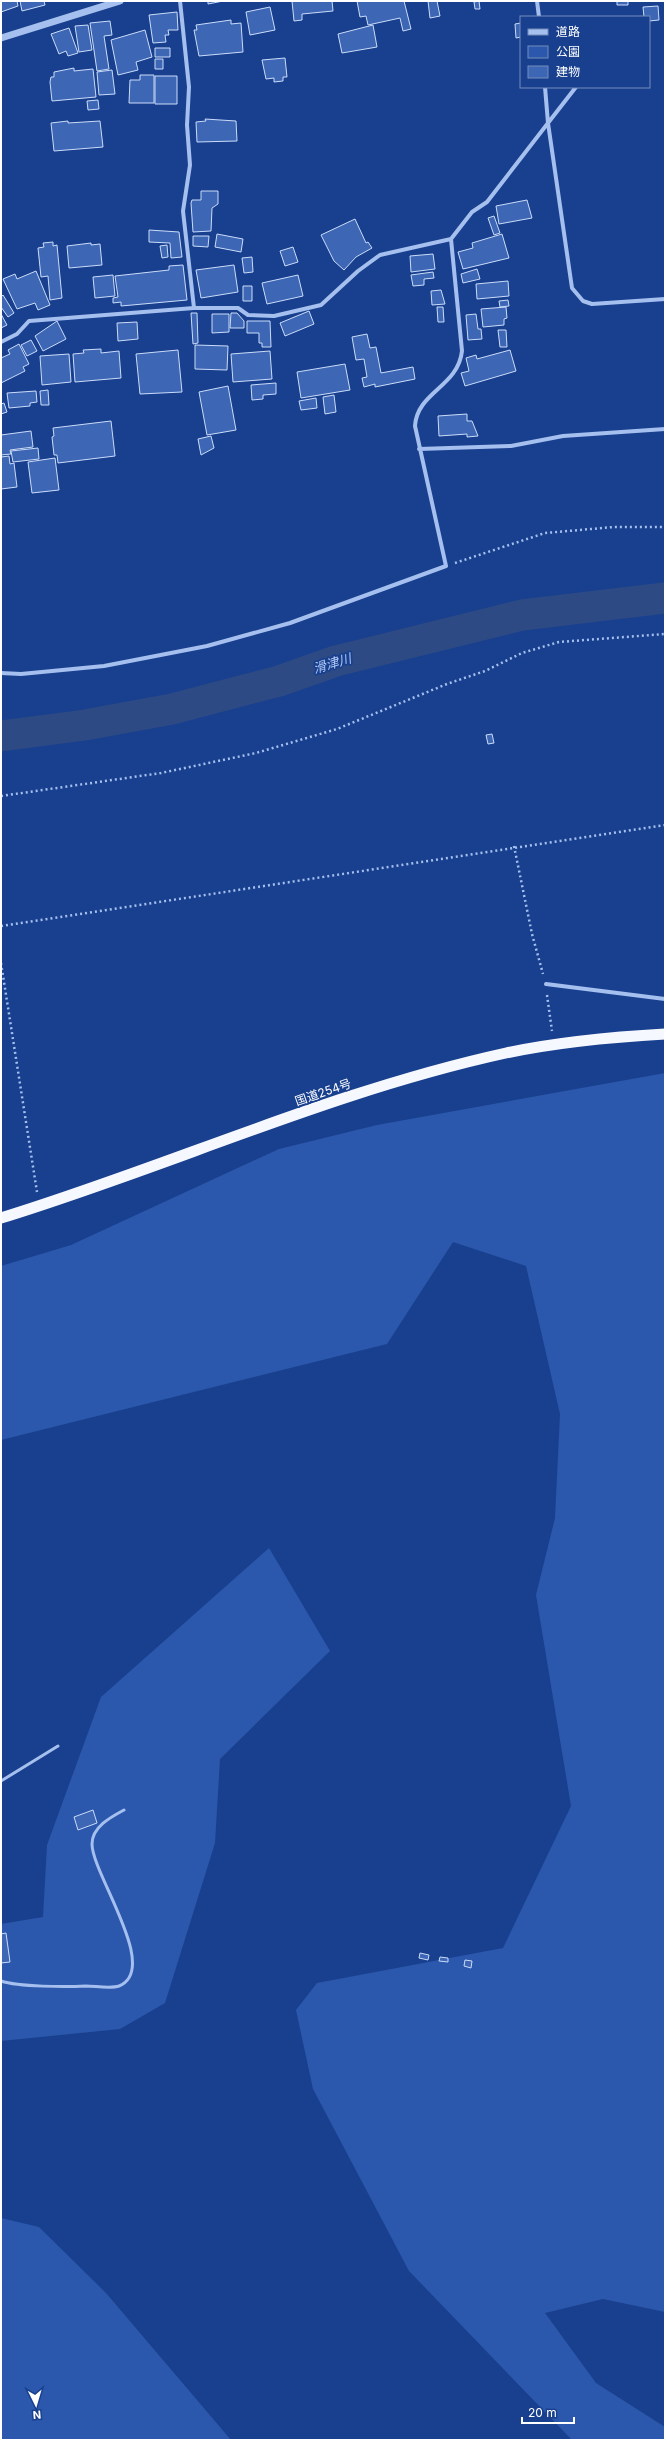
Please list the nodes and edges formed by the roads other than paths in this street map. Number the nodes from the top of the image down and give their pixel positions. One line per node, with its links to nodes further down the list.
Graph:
1 (120, 1): 5 (street)
2 (180, 1): 11 (street)
3 (537, 1): 4 (street)
4 (539, 16)
5 (1, 38)
6 (545, 88): 8 (street)
7 (575, 88): 8 (street)
8 (548, 124): 9 (street); 10 (street)
9 (451, 239): 11 (street); 14 (street)
10 (665, 299)
11 (194, 308): 12 (street)
12 (1, 342)
13 (665, 429): 14 (street)
14 (419, 449): 15 (street)
15 (1, 673)
16 (546, 984): 17 (street)
17 (665, 999)
18 (665, 1034): 19 (highway, 国道254号)
19 (1, 1218)
20 (58, 1746): 21 (lane)
21 (1, 1781)
22 (124, 1810): 23 (lane)
23 (1, 1981)

